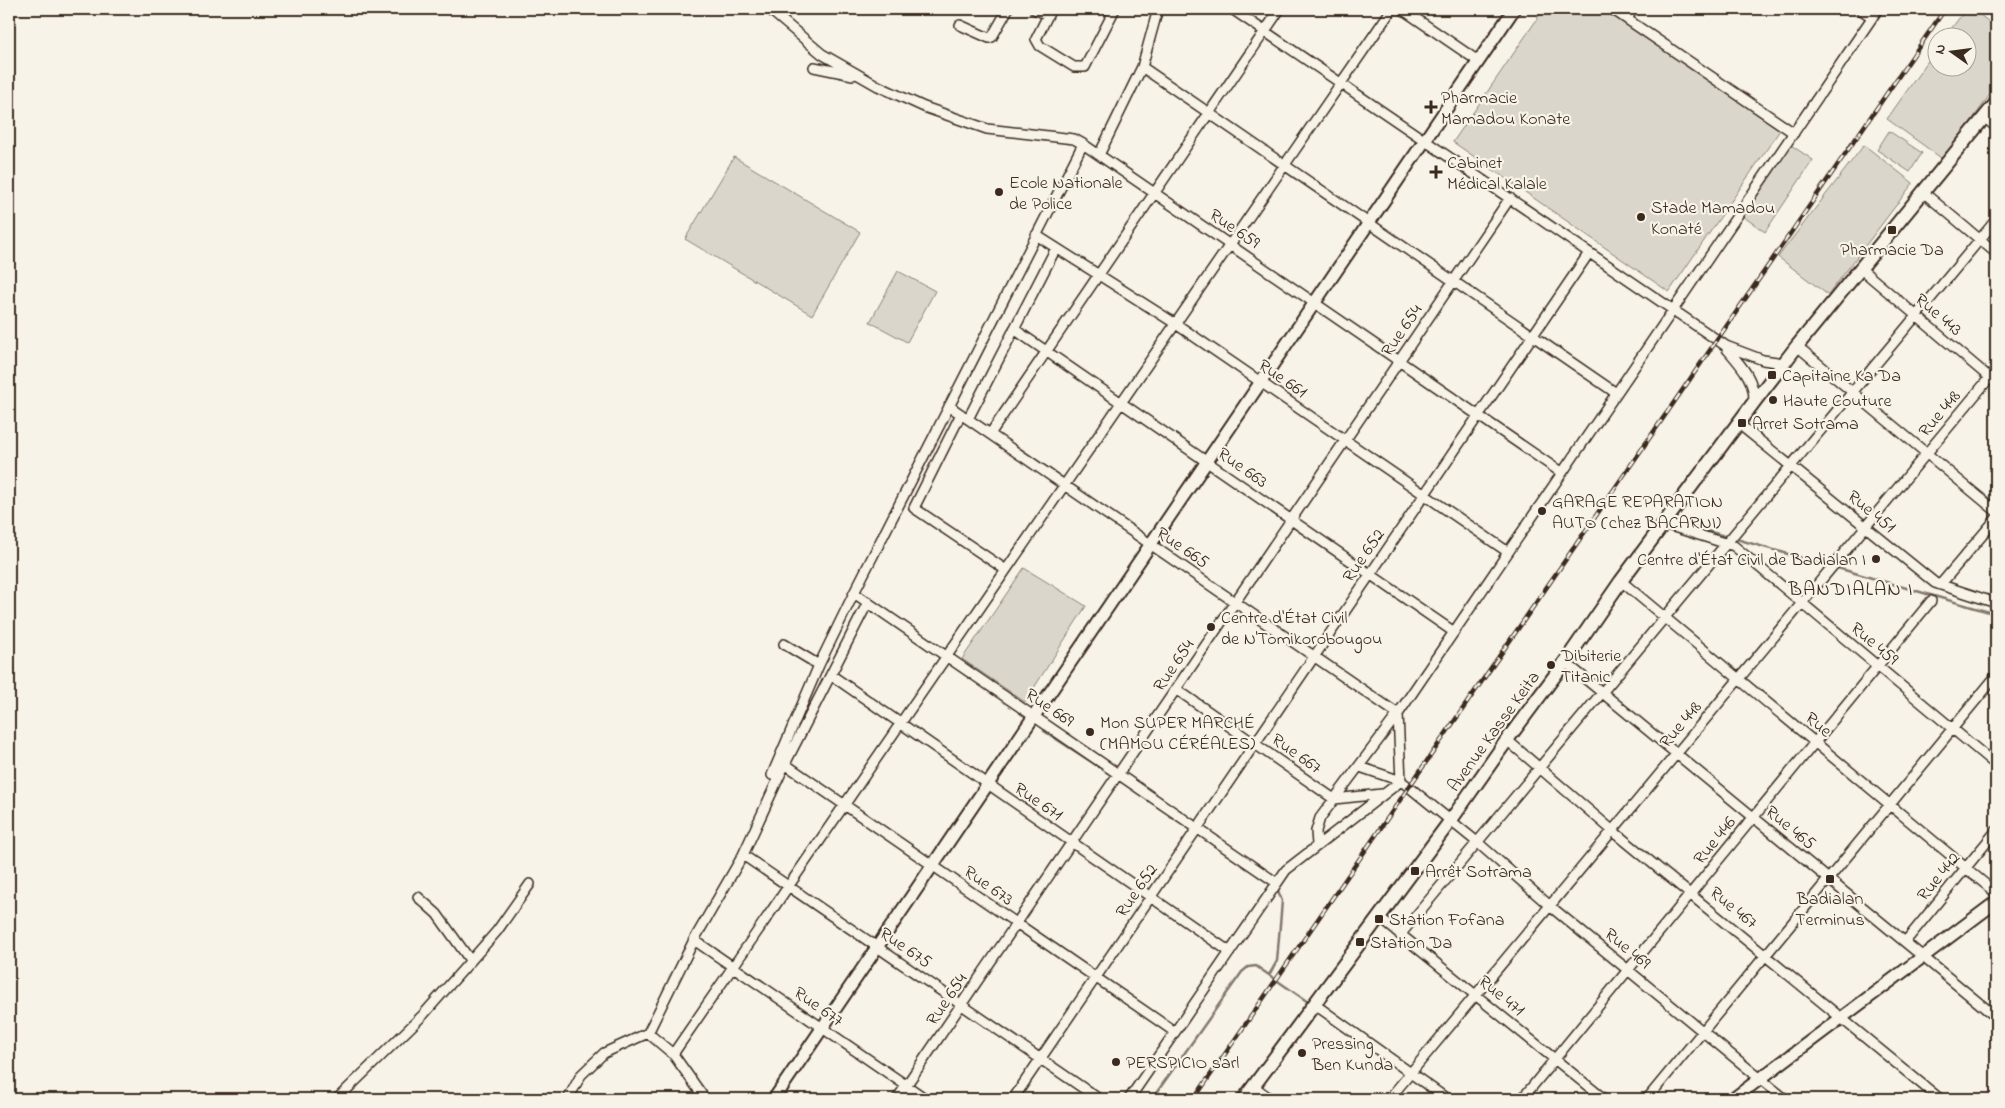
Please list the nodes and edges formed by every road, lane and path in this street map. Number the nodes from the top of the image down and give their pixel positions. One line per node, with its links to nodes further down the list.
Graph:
1 (769, 9): 23 (street, Rue 659)
2 (1008, 9): 18 (street)
3 (1034, 9): 15 (street)
4 (1115, 9): 15 (street)
5 (1158, 9): 22 (street)
6 (1232, 9): 19 (street)
7 (1280, 9): 19 (street)
8 (1392, 9): 24 (street)
9 (1402, 9): 20 (street)
10 (1514, 9): 20 (street)
11 (1612, 9): 17 (street)
12 (1633, 9): 17 (street)
13 (1860, 9): 16 (street)
14 (1878, 9): 16 (street)
15 (1049, 12)
16 (1872, 17): 29 (street)
17 (1627, 19): 29 (street)
18 (960, 25)
19 (1265, 30): 24 (street); 26 (street)
20 (1478, 61): 30 (street)
21 (814, 67): 23 (street, Rue 659)
22 (1142, 67): 26 (street); 32 (street)
23 (861, 76): 31 (street, Rue 659)
24 (1342, 82): 30 (street); 33 (street)
25 (1996, 103): 27 (main road, Avenue Kasse Keita)
26 (1209, 113): 33 (street); 35 (street)
27 (1984, 117): 28 (street); 34 (main road, Avenue Kasse Keita)
28 (1996, 127)
29 (1794, 133): 49 (street)
30 (1425, 140): 36 (street); 38 (street)
31 (1083, 144): 32 (street, Rue 659); 39 (street)
32 (1099, 155): 35 (street, Rue 659)
33 (1285, 165): 38 (street); 41 (street)
34 (1924, 192): 40 (street); 45 (main road, Avenue Kasse Keita)
35 (1155, 193): 41 (street, Rue 659); 46 (street)
36 (1510, 198): 43 (street); 47 (street, Rue 654)
37 (1996, 220): 40 (street)
38 (1368, 223): 47 (street); 48 (street)
39 (1036, 235): 42 (street, Rue 661); 66 (street)
40 (1980, 239): 44 (street); 50 (street)
41 (1230, 244): 48 (street, Rue 659); 51 (street)
42 (1056, 248): 46 (street, Rue 661); 52 (street)
43 (1589, 253): 49 (street); 53 (street, Rue 652)
44 (1996, 253)
45 (1861, 269): 50 (street, Rue 443); 55 (main road, Avenue Kasse Keita)
46 (1099, 275): 51 (street, Rue 661); 56 (street)
47 (1454, 282): 53 (street); 57 (street, Rue 654)
48 (1314, 302): 57 (street, Rue 659); 61 (street)
49 (1673, 310): 54 (street); 63 (street)
50 (1916, 316): 60 (street, Rue 443); 62 (street)
51 (1176, 324): 61 (street, Rue 661); 65 (street)
52 (1014, 329): 56 (street, Rue 663); 68 (street)
53 (1533, 336): 63 (street); 67 (street, Rue 652)
54 (1726, 346): 58 (street); 64 (street)
55 (1798, 346): 58 (main road, Avenue Kasse Keita); 62 (street)
56 (1047, 352): 65 (street, Rue 663); 70 (street)
57 (1400, 361): 67 (street, Rue 659); 71 (street, Rue 654)
58 (1784, 363): 64 (main road, Avenue Kasse Keita)
59 (1996, 370): 60 (street, Rue 448)
60 (1993, 380): 72 (street, Rue 448)
61 (1260, 382): 71 (street, Rue 661); 73 (street)
62 (1853, 391): 72 (street); 74 (street)
63 (1616, 393): 75 (street)
64 (1754, 402): 69 (main road, Avenue Kasse Keita)
65 (1121, 403): 73 (street, Rue 663); 76 (street)
66 (949, 406): 68 (street, Rue 665); 90 (street)
67 (1478, 415): 75 (street, Rue 659); 77 (street, Rue 652)
68 (964, 417): 70 (street, Rue 665); 86 (street)
69 (1739, 424): 74 (street, Rue 451); 81 (main road, Avenue Kasse Keita)
70 (990, 434): 76 (street, Rue 665)
71 (1346, 440): 77 (street, Rue 661); 80 (street, Rue 654)
72 (1926, 454): 78 (street); 82 (street, Rue 448)
73 (1206, 462): 80 (street, Rue 663); 83 (street)
74 (1790, 466): 82 (street, Rue 451); 84 (street)
75 (1562, 473): 85 (street)
76 (1064, 485): 83 (street, Rue 665); 86 (street)
77 (1424, 494): 85 (street, Rue 661); 87 (street, Rue 652)
78 (1996, 511)
79 (1996, 519): 89 (street)
80 (1291, 520): 87 (street, Rue 663); 93 (street, Rue 654)
81 (1664, 524): 84 (street); 88 (main road, Avenue Kasse Keita)
82 (1865, 527): 89 (street, Rue 451); 94 (street, Rue 448)
83 (1150, 544): 93 (street, Rue 665); 110 (street)
84 (1729, 544): 94 (street, Rue 459); 96 (street)
85 (1508, 552): 97 (street)
86 (1006, 570): 99 (street)
87 (1370, 574): 97 (street, Rue 663); 100 (street, Rue 652)
88 (1622, 581): 96 (street, Rue); 101 (main road, Avenue Kasse Keita)
89 (1940, 585): 95 (street, Rue 451)
90 (854, 593): 92 (street, Rue 669); 102 (street)
91 (1931, 601): 103 (street, Rue 446)
92 (868, 602): 99 (street, Rue 669); 104 (street)
93 (1235, 602): 100 (street, Rue 665); 107 (street, Rue 654)
94 (1802, 603): 103 (street, Rue 459); 106 (street, Rue 448)
95 (1996, 603)
96 (1665, 617): 106 (street, Rue); 108 (street)
97 (1454, 632): 109 (street)
98 (784, 644): 102 (street)
99 (947, 656): 110 (street, Rue 669); 111 (street)
100 (1314, 656): 109 (street, Rue 665); 115 (street, Rue 652)
101 (1565, 662): 108 (street, Rue 465); 113 (main road, Avenue Kasse Keita)
102 (819, 665): 122 (street)
103 (1878, 666): 112 (street, Rue 459); 114 (street, Rue 446)
104 (830, 675): 111 (street, Rue 671); 117 (street)
105 (1996, 676): 112 (street)
106 (1739, 679): 114 (street, Rue); 116 (street, Rue 448)
107 (1176, 689): 115 (street, Rue 667); 121 (street, Rue 654)
108 (1602, 692): 116 (street, Rue 465); 120 (street)
109 (1398, 714): 119 (street); 123 (street)
110 (1034, 716): 121 (street, Rue 669); 124 (street)
111 (900, 724): 124 (street, Rue 671); 127 (street)
112 (1953, 729): 118 (street, Rue 459); 128 (street)
113 (1507, 740): 120 (street, Rue 467); 130 (main road, Avenue Kasse Keita)
114 (1815, 742): 128 (street, Rue); 129 (street, Rue 446)
115 (1255, 743): 126 (street, Rue 667); 131 (street, Rue 652)
116 (1677, 754): 129 (street, Rue 465); 132 (street, Rue 448)
117 (785, 764): 127 (street, Rue 673); 137 (street)
118 (1996, 765)
119 (1360, 767): 123 (street, Rue 469); 126 (street)
120 (1540, 767): 132 (street, Rue 467); 134 (street)
121 (1118, 774): 131 (street, Rue 669); 135 (street, Rue 654)
122 (772, 775)
123 (1400, 781): 125 (street); 130 (street, Rue 469)
124 (987, 785): 135 (street, Rue 671); 138 (street)
125 (1382, 794): 126 (street); 136 (street)
126 (1334, 799): 136 (street)
127 (844, 805): 138 (street, Rue 673); 143 (street)
128 (1890, 805): 139 (street, Rue); 140 (street)
129 (1754, 817): 140 (street, Rue 465); 144 (street, Rue 446)
130 (1451, 820): 134 (street, Rue 469); 150 (main road, Avenue Kasse Keita)
131 (1197, 828): 141 (street, Rue 669); 147 (street, Rue 652)
132 (1613, 831): 144 (street, Rue 467); 149 (street, Rue 448)
133 (1996, 831): 139 (street, Rue 442)
134 (1477, 842): 149 (street, Rue 469); 152 (street)
135 (1072, 843): 147 (street, Rue 671); 151 (street, Rue 654)
136 (1317, 845): 141 (street)
137 (743, 855): 143 (street, Rue 675); 153 (street)
138 (932, 866): 151 (street, Rue 673); 155 (street)
139 (1966, 868): 145 (street, Rue); 154 (street, Rue 442)
140 (1829, 879): 154 (street, Rue 465); 157 (street)
141 (1277, 883): 156 (street)
142 (530, 884): 159 (street)
143 (789, 886): 155 (street, Rue 675); 160 (street)
144 (1691, 893): 157 (street, Rue 467); 161 (street, Rue 446)
145 (1996, 893)
146 (418, 897): 159 (street)
147 (1150, 897): 156 (street, Rue 671); 162 (street, Rue 652)
148 (1996, 902): 158 (street)
149 (1550, 906): 161 (street, Rue 469); 163 (street, Rue 448)
150 (1379, 917): 152 (street, Rue 471); 164 (main road, Avenue Kasse Keita)
151 (1017, 924): 162 (street, Rue 673); 165 (street, Rue 654)
152 (1400, 935): 163 (street, Rue 471)
153 (694, 940): 160 (street, Rue 677); 171 (street)
154 (1905, 942): 158 (street, Rue 465)
155 (877, 947): 165 (street, Rue 675); 168 (street)
156 (1230, 952): 170 (street)
157 (1766, 955): 167 (street, Rue 467); 169 (street)
158 (1923, 957): 166 (street, Rue 465); 167 (street)
159 (470, 960): 179 (street)
160 (733, 967): 168 (street, Rue 677); 172 (street)
161 (1629, 969): 169 (street, Rue 469); 174 (street, Rue 446)
162 (1096, 978): 170 (street, Rue 673); 173 (street, Rue 652)
163 (1476, 996): 174 (street, Rue 471); 175 (street, Rue 448)
164 (1314, 1004): 175 (street); 178 (main road, Avenue Kasse Keita)
165 (962, 1005): 173 (street, Rue 675); 177 (street, Rue 654)
166 (1996, 1017)
167 (1841, 1018): 176 (street); 197 (street, Rue 467)
168 (822, 1028): 177 (street, Rue 677); 182 (street)
169 (1703, 1031): 176 (street, Rue 469); 194 (street)
170 (1175, 1032): 187 (street)
171 (648, 1033): 172 (street); 180 (street)
172 (673, 1054): 181 (street)
173 (1040, 1059): 185 (street, Rue 652); 186 (street, Rue 675)
174 (1555, 1059): 192 (street, Rue 446); 193 (street, Rue 471)
175 (1411, 1074): 190 (street, Rue 448); 191 (street)
176 (1760, 1079): 195 (street); 196 (street, Rue 469)
177 (906, 1086): 183 (street, Rue 654); 184 (street, Rue 677)
178 (1253, 1086): 188 (main road, Avenue Kasse Keita); 189 (street)
179 (337, 1099)
180 (568, 1099)
181 (705, 1099)
182 (774, 1099)
183 (897, 1099)
184 (926, 1099)
185 (1013, 1099)
186 (1099, 1099)
187 (1129, 1099)
188 (1244, 1099)
189 (1271, 1099)
190 (1390, 1099)
191 (1447, 1099)
192 (1522, 1099)
193 (1604, 1099)
194 (1647, 1099)
195 (1733, 1099)
196 (1785, 1099)
197 (1940, 1099)

